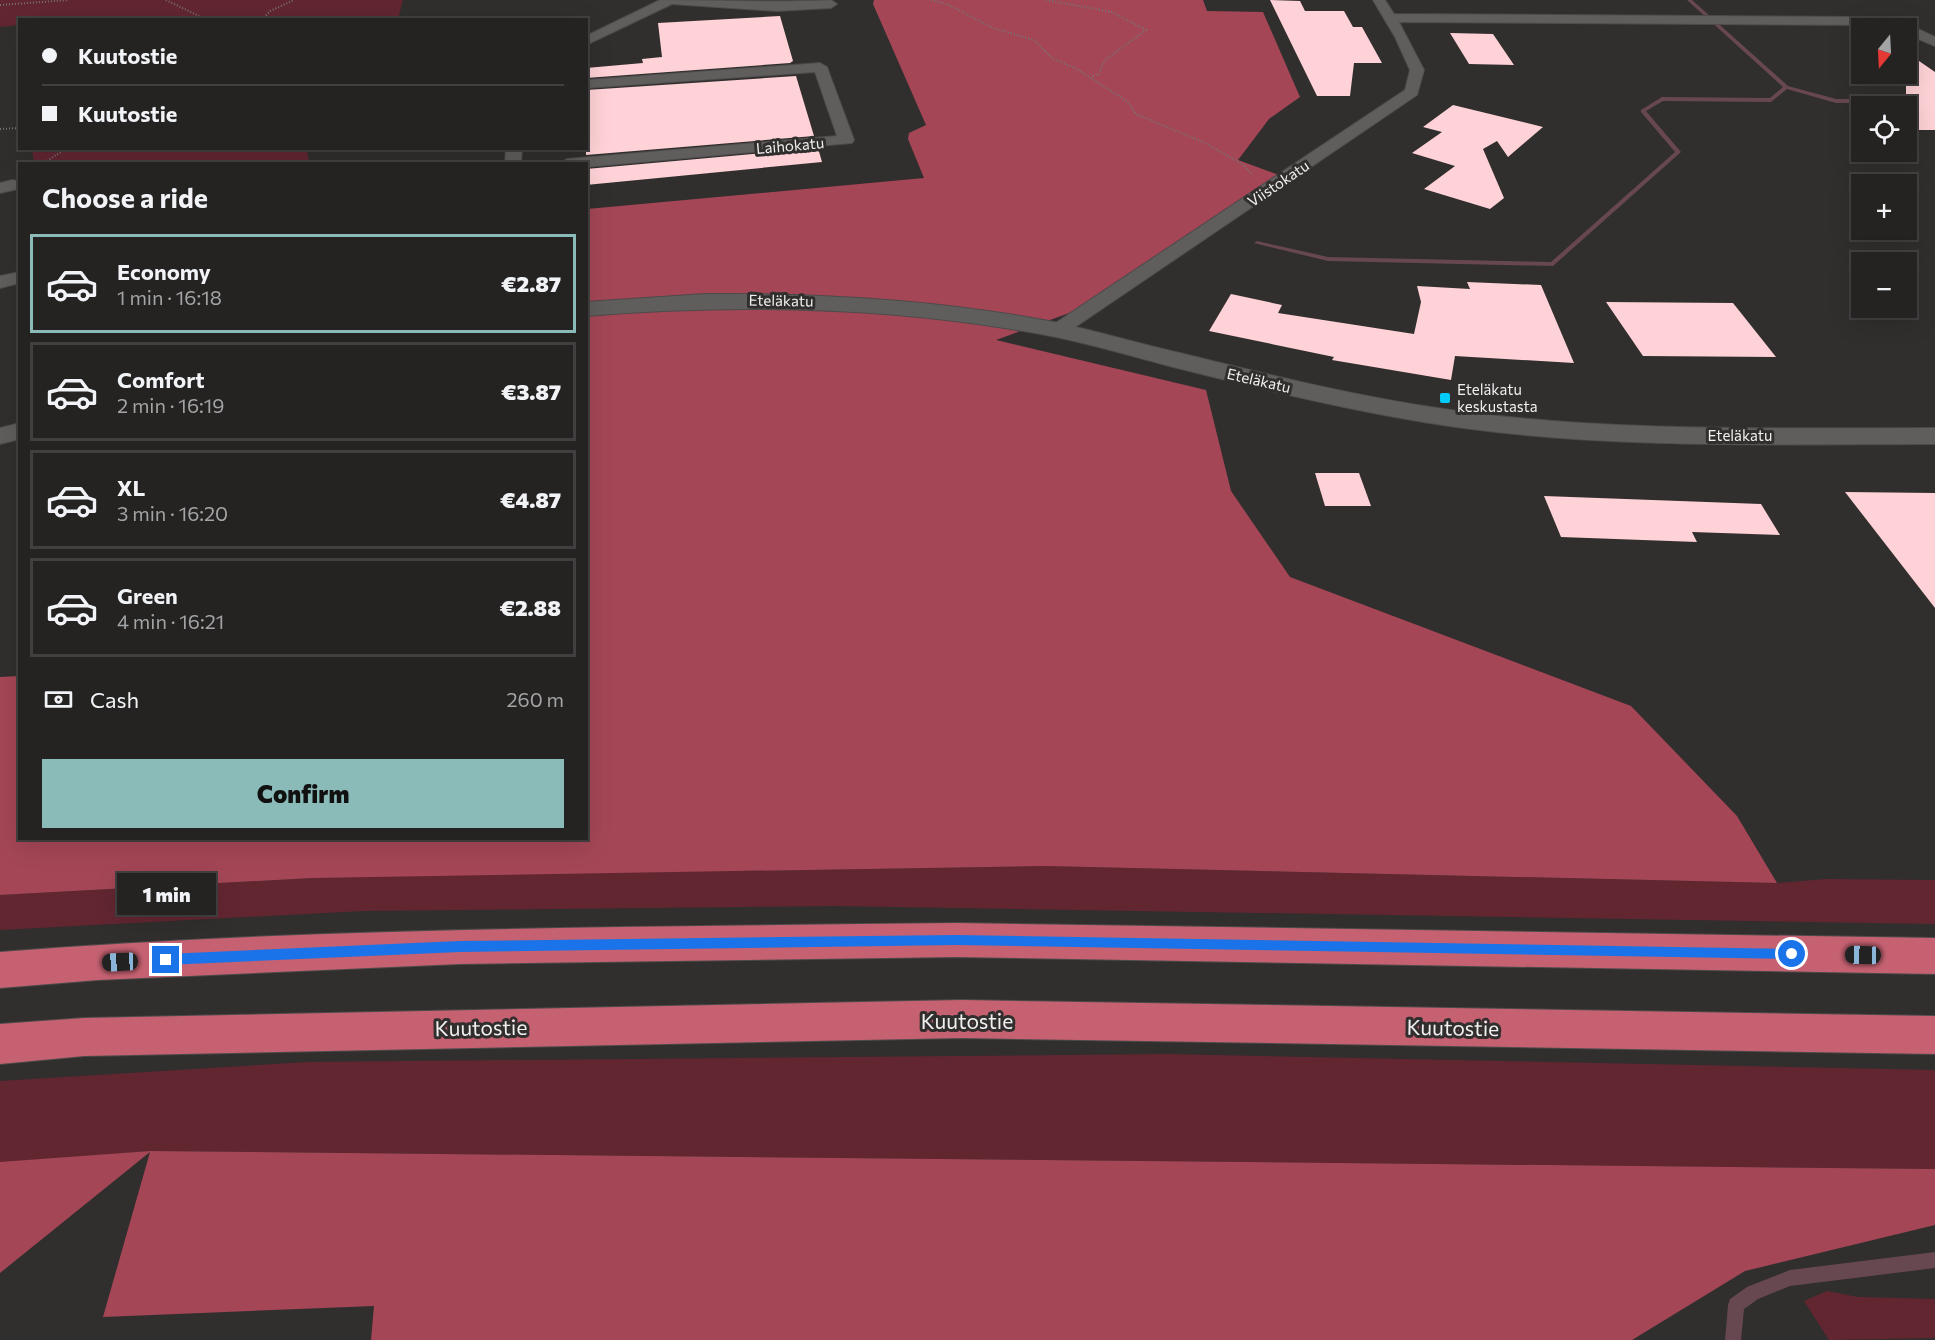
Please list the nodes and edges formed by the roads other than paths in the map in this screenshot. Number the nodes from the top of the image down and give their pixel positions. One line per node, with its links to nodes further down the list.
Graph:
1 (670, 0): 3 (street); 7 (street)
2 (1379, 0): 4 (street, Viistokatu)
3 (831, 4)
4 (1391, 18): 5 (street); 14 (street, Viistokatu)
5 (1851, 21)
6 (1917, 34): 8 (street)
7 (588, 40)
8 (1935, 42)
9 (588, 84): 10 (street, Laihokatu)
10 (588, 162)
11 (18, 278): 12 (street)
12 (0, 282)
13 (588, 309): 14 (main road, Eteläkatu)
14 (1058, 330): 17 (main road, Eteläkatu)
15 (18, 432): 16 (main road)
16 (0, 436)
17 (1935, 436)
18 (1935, 956): 19 (highway)
19 (0, 970)
20 (1935, 1035): 21 (highway, Kuutostie)
21 (0, 1044)

